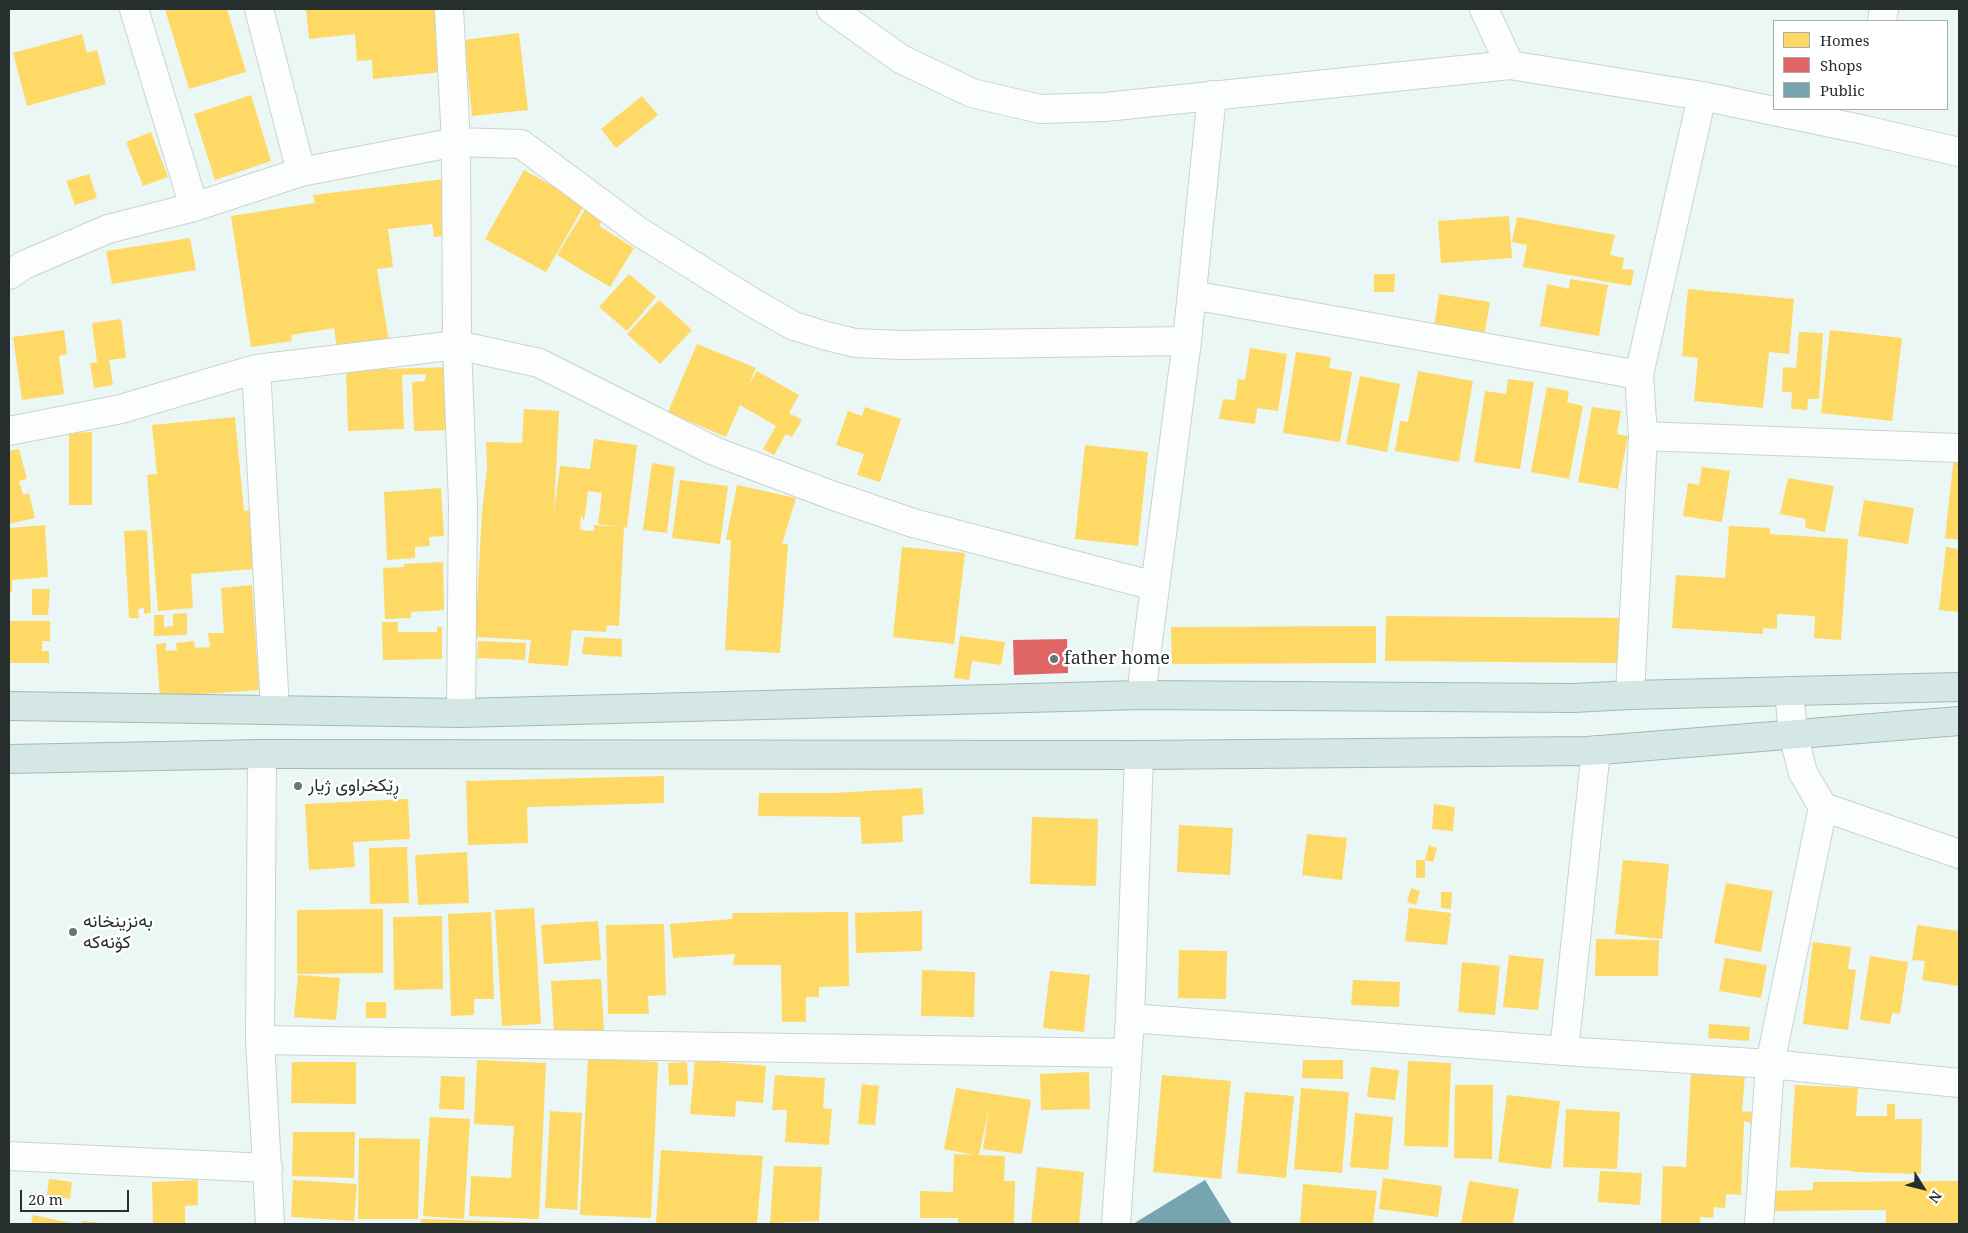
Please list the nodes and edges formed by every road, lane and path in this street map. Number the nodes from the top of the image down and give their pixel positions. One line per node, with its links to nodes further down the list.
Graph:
1 (134, 9): 15 (street)
2 (259, 9): 14 (street)
3 (449, 9): 12 (street)
4 (831, 9): 7 (street)
5 (1484, 9): 6 (street)
6 (1510, 65): 7 (street); 8 (street)
7 (1212, 94): 17 (street)
8 (1702, 96): 9 (street); 21 (street)
9 (1773, 106)
10 (1802, 110): 11 (street)
11 (1866, 119): 13 (street)
12 (456, 142): 14 (street); 18 (street); 19 (street)
13 (1959, 152)
14 (301, 172): 15 (street)
15 (194, 207): 16 (street)
16 (9, 275)
17 (1192, 295): 18 (street); 21 (street)
18 (1187, 341): 25 (street)
19 (457, 346): 20 (street); 25 (street); 32 (street)
20 (256, 369): 22 (street); 31 (street)
21 (1639, 376): 23 (street)
22 (9, 431)
23 (1643, 436): 24 (street); 28 (street)
24 (1959, 448)
25 (1155, 586): 29 (street)
26 (1959, 687): 27 (highway)
27 (1789, 691): 28 (highway); 34 (street)
28 (1630, 695): 29 (highway)
29 (1141, 696): 32 (highway)
30 (9, 706): 31 (highway)
31 (275, 709): 32 (highway)
32 (461, 713)
33 (1959, 721): 34 (highway)
34 (1793, 734): 35 (highway); 39 (street)
35 (1596, 750): 37 (highway); 43 (street)
36 (262, 754): 37 (highway); 38 (highway); 42 (street)
37 (1139, 755): 41 (street)
38 (9, 759)
39 (1822, 807): 40 (street); 45 (street)
40 (1959, 854)
41 (1130, 1018): 43 (street); 44 (street)
42 (260, 1040): 44 (street); 48 (street)
43 (1564, 1051): 45 (street)
44 (1128, 1053): 50 (street)
45 (1770, 1064): 46 (street); 51 (street)
46 (1959, 1083)
47 (9, 1156): 48 (street)
48 (268, 1168): 49 (street)
49 (270, 1224)
50 (1116, 1224)
51 (1759, 1224)

